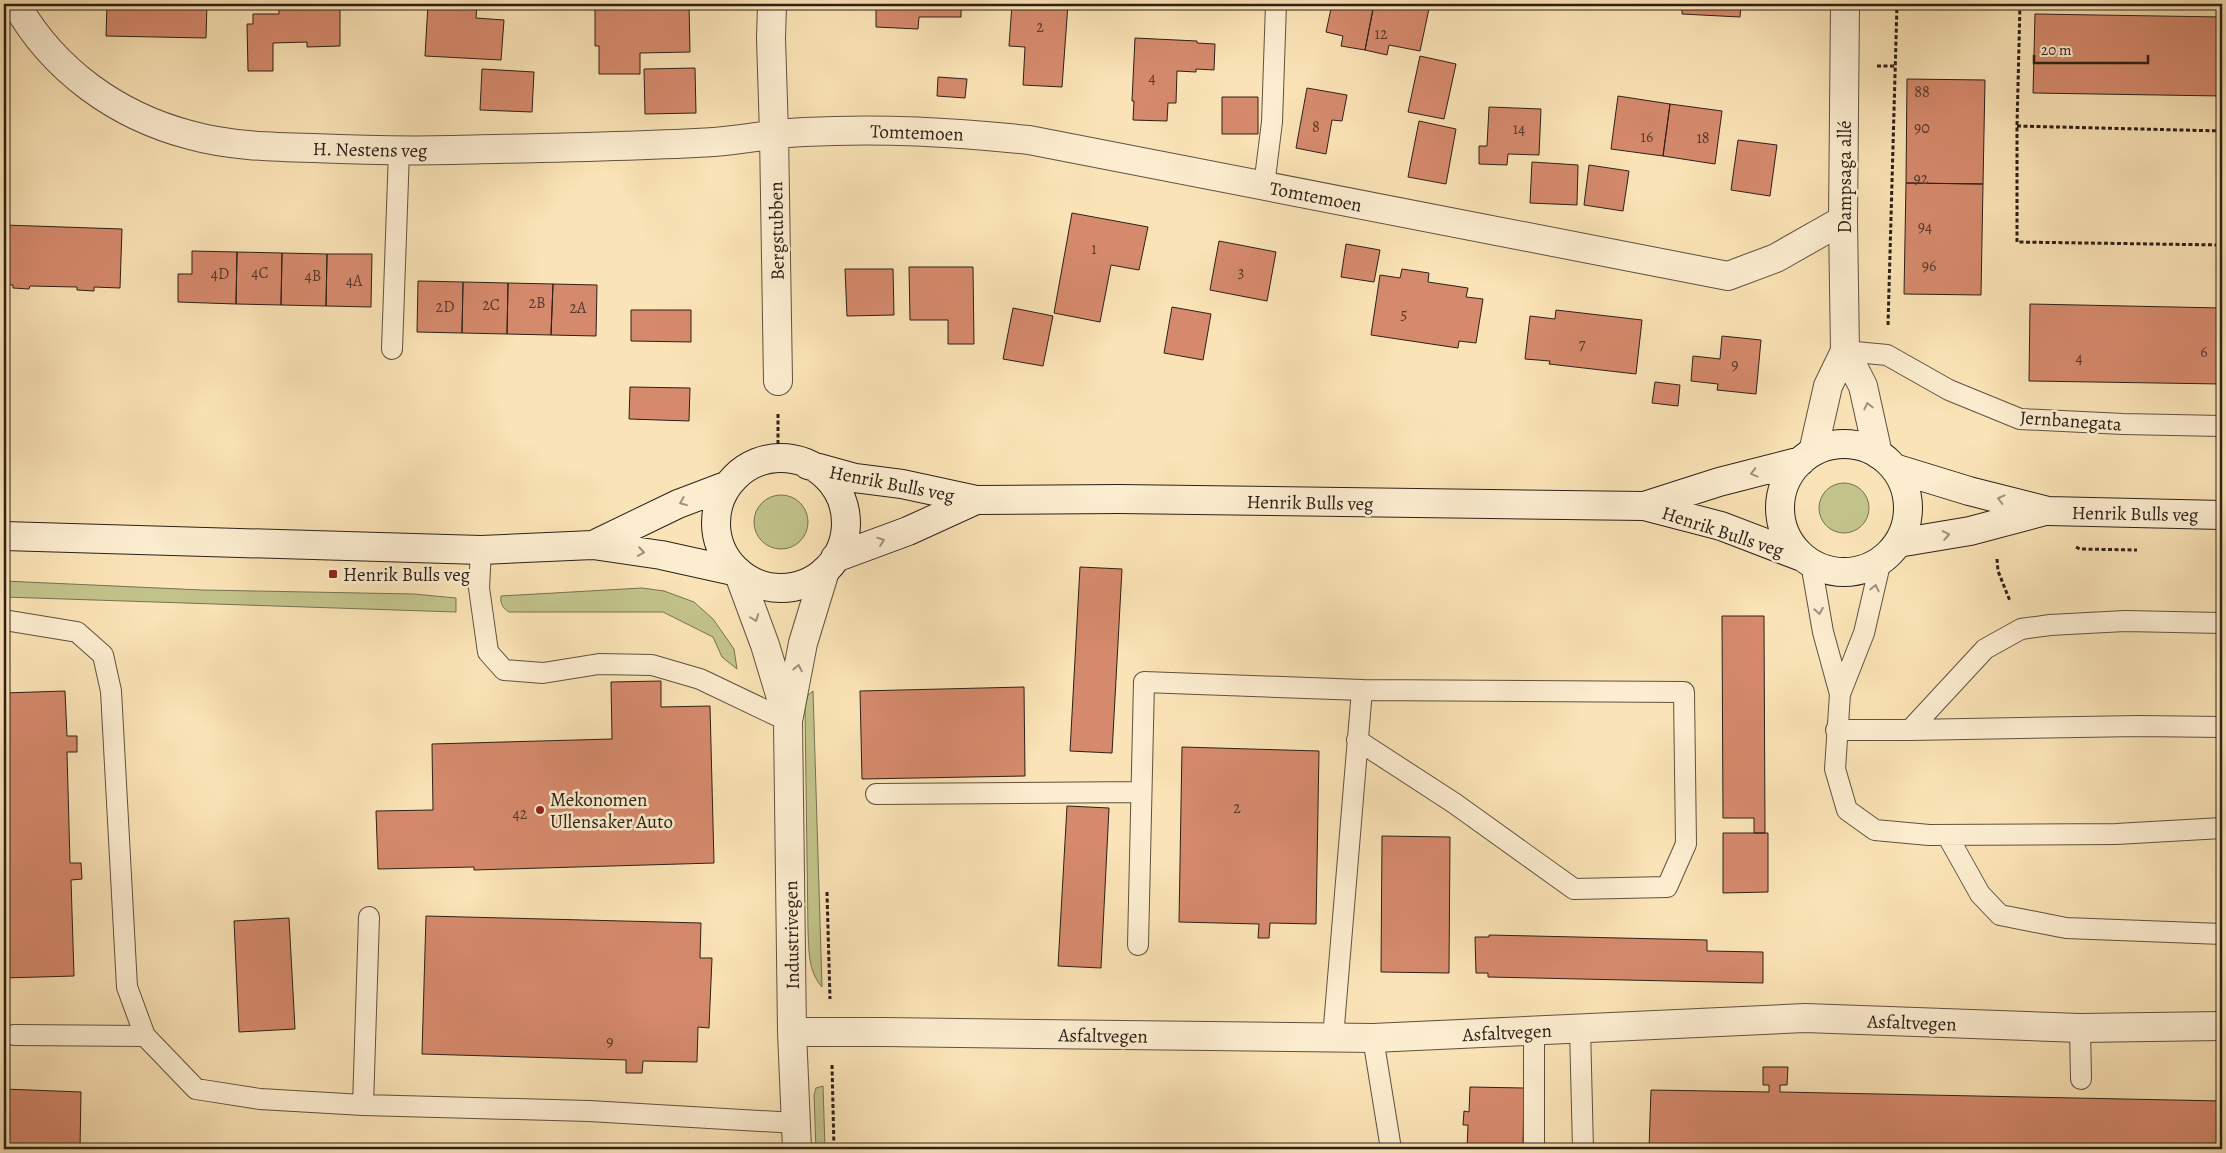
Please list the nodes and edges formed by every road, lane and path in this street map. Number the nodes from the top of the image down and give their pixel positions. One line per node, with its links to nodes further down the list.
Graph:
1 (16, 4): 12 (street, H. Nestens veg)
2 (772, 4): 11 (street, Bergstubben)
3 (1276, 4): 13 (lane)
4 (1845, 4): 14 (street, Dampsaga allé)
5 (1897, 4): 8 (path)
6 (2020, 4): 9 (path)
7 (1870, 66): 8 (path)
8 (1896, 66): 18 (path)
9 (2017, 126): 10 (path); 15 (path)
10 (2222, 132)
11 (774, 134): 12 (street, H. Nestens veg); 13 (street, Tomtemoen); 19 (street, Bergstubben)
12 (399, 151): 16 (lane)
13 (1264, 186): 14 (street, Tomtemoen)
14 (1844, 220): 17 (street, Dampsaga allé)
15 (2222, 245)
16 (392, 349)
17 (1845, 351): 18 (lane, Jernbanegata); 21 (street, Dampsaga allé); 23 (street, Dampsaga allé, one-way to 17)
18 (1887, 355): 20 (lane, Jernbanegata)
19 (778, 381): 22 (path)
20 (2222, 426)
21 (1807, 457): 23 (street, Henrik Bulls veg); 27 (street, Henrik Bulls veg, one-way to 27); 35 (street, Henrik Bulls veg)
22 (778, 458): 24 (street, Henrik Bulls veg); 25 (street, Henrik Bulls veg)
23 (1886, 461): 28 (street, Henrik Bulls veg, one-way to 23); 33 (street)
24 (808, 465): 26 (street, Henrik Bulls veg); 36 (street, Henrik Bulls veg)
25 (728, 485): 31 (street, Henrik Bulls veg, one-way to 31); 37 (street, Henrik Bulls veg)
26 (976, 500): 27 (street, Henrik Bulls veg); 36 (street, Henrik Bulls veg, one-way to 26)
27 (1644, 506): 35 (street, Henrik Bulls veg)
28 (2048, 511): 29 (street, Henrik Bulls veg); 33 (street, Henrik Bulls veg, one-way to 28)
29 (2222, 515)
30 (4, 536): 32 (street, Henrik Bulls veg)
31 (593, 545): 32 (street, Henrik Bulls veg); 37 (street, Henrik Bulls veg, one-way to 37)
32 (481, 550): 43 (lane)
33 (1890, 551): 35 (street, Henrik Bulls veg); 42 (lane, one-way to 33)
34 (1997, 551): 40 (path)
35 (1807, 560): 42 (lane, one-way to 42)
36 (830, 565): 37 (street, Henrik Bulls veg); 43 (street, Industrivegen, one-way to 36)
37 (738, 572): 43 (street, Industrivegen, one-way to 43)
38 (4, 620): 63 (lane)
39 (2222, 623): 40 (lane)
40 (2021, 629): 46 (lane)
41 (1362, 690): 47 (lane); 47 (lane); 48 (lane)
42 (1840, 694): 45 (lane)
43 (788, 721): 60 (street, Industrivegen)
44 (2222, 727): 46 (lane)
45 (1836, 730): 46 (lane); 51 (lane)
46 (1910, 730)
47 (1358, 740): 64 (lane)
48 (1141, 792): 49 (lane); 55 (lane)
49 (876, 794)
50 (2222, 828): 51 (lane)
51 (1947, 835): 54 (lane)
52 (826, 883): 61 (path)
53 (369, 917): 67 (lane)
54 (2222, 934)
55 (1138, 945)
56 (2222, 1026): 58 (street, Asfaltvegen)
57 (1580, 1028): 58 (street, Asfaltvegen); 59 (street, Asfaltvegen); 73 (lane)
58 (2080, 1028): 66 (lane)
59 (1534, 1030): 65 (street, Asfaltvegen); 72 (lane)
60 (792, 1032): 61 (street, Asfaltvegen); 68 (street, Industrivegen)
61 (831, 1032): 64 (street, Asfaltvegen); 70 (path)
62 (14, 1035): 63 (lane)
63 (145, 1036): 67 (lane)
64 (1332, 1038): 65 (street, Asfaltvegen)
65 (1373, 1038): 71 (lane)
66 (2081, 1079)
67 (363, 1105): 68 (lane)
68 (796, 1123): 69 (street, Industrivegen)
69 (797, 1149)
70 (834, 1149)
71 (1390, 1149)
72 (1534, 1149)
73 (1583, 1149)

